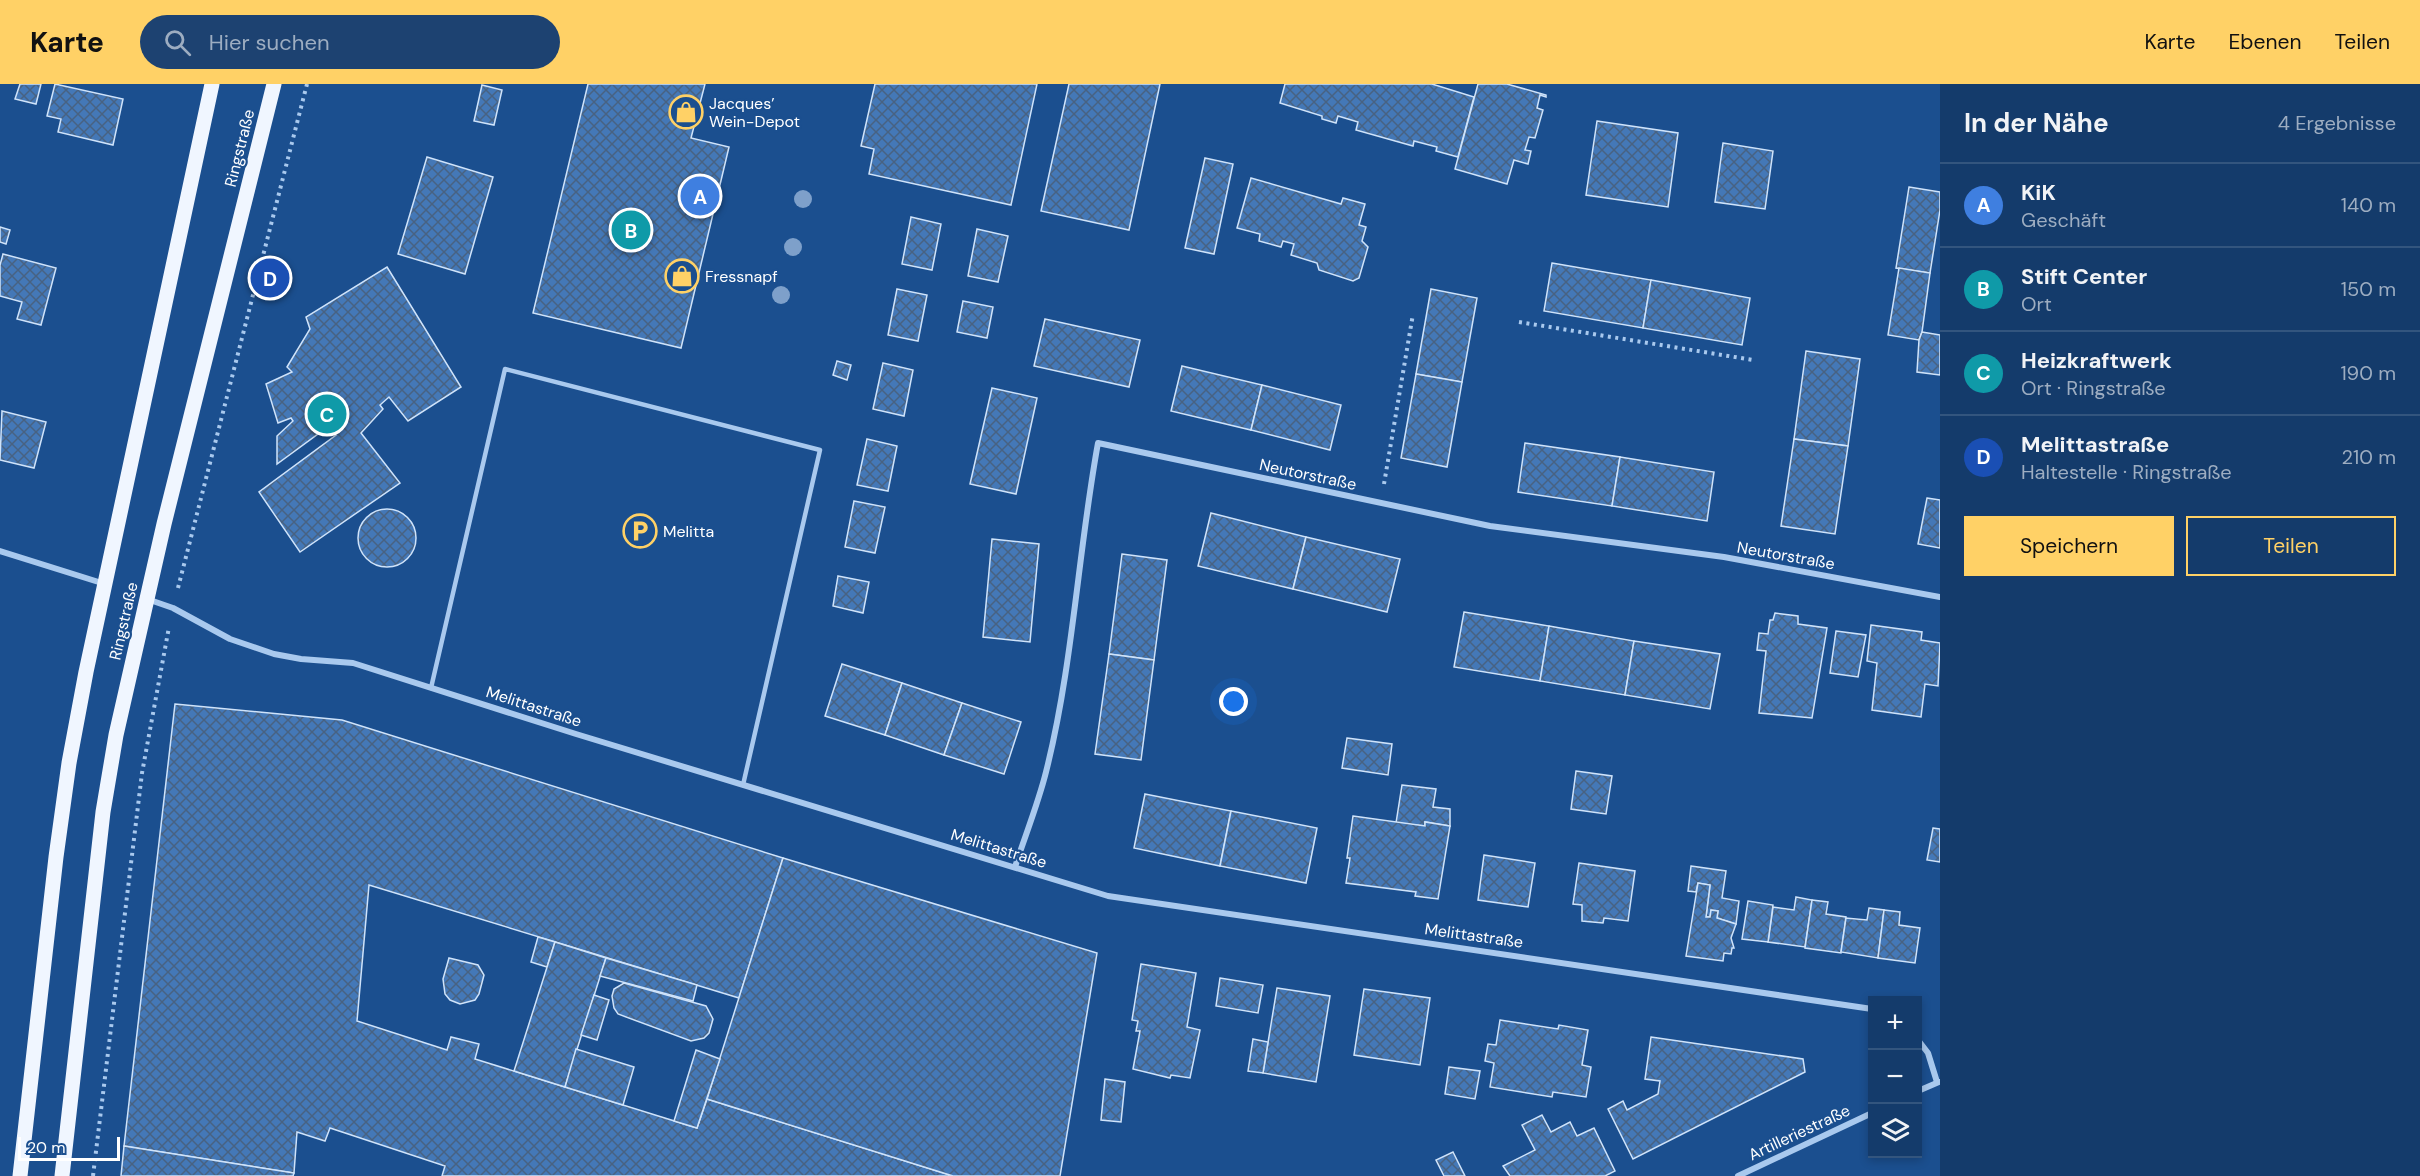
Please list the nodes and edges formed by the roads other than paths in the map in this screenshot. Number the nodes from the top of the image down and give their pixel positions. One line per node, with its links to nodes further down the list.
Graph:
1 (212, 84): 4 (main road, Ringstraße)
2 (274, 84): 6 (main road, Ringstraße)
3 (0, 551): 4 (street)
4 (105, 584): 15 (main road, Ringstraße)
5 (1940, 597): 9 (street, Neutorstraße)
6 (146, 598): 7 (street, Melittastraße); 16 (main road, Ringstraße)
7 (430, 688): 8 (street, Melittastraße); 8 (lane)
8 (743, 785): 9 (street, Melittastraße)
9 (1015, 867): 10 (street, Melittastraße)
10 (1868, 1008)
11 (1922, 1046): 12 (street)
12 (1939, 1082): 13 (street)
13 (1922, 1089)
14 (1868, 1115): 17 (street, Artilleriestraße)
15 (20, 1176)
16 (62, 1176)
17 (1738, 1176)

